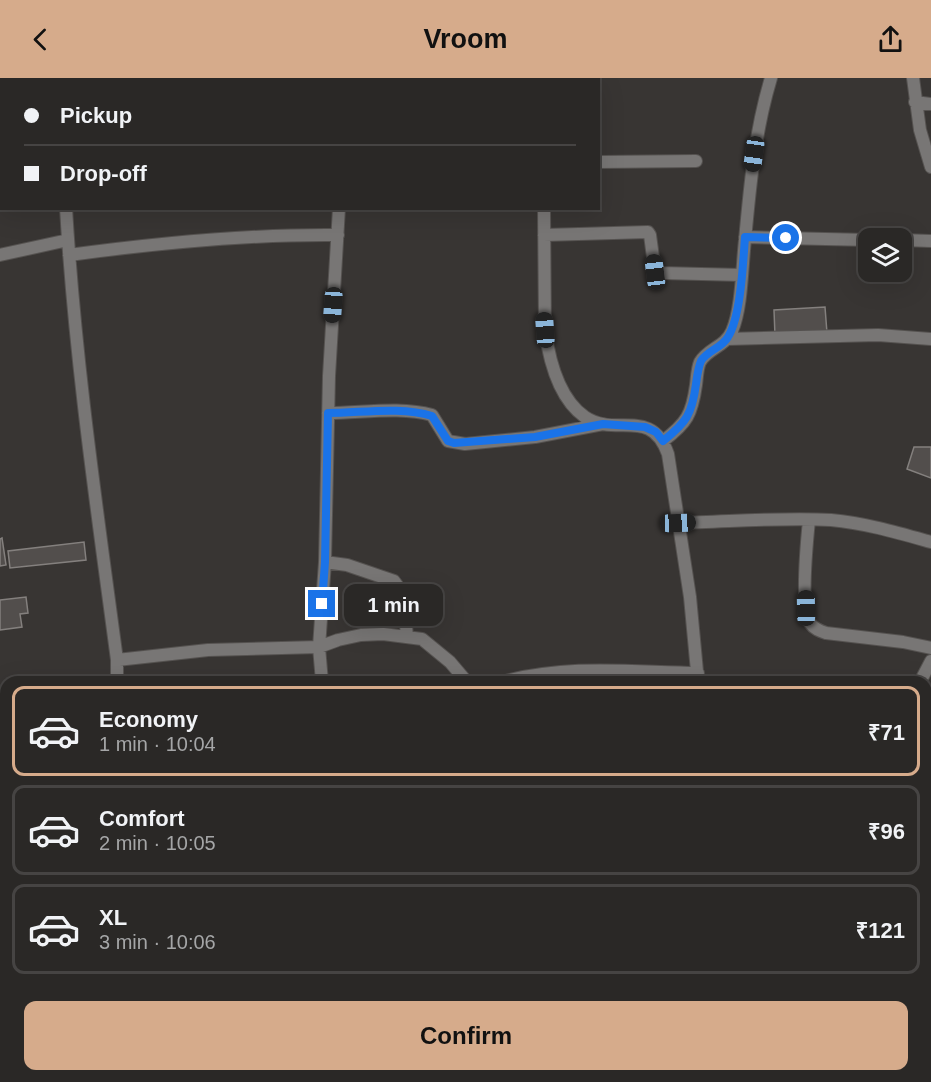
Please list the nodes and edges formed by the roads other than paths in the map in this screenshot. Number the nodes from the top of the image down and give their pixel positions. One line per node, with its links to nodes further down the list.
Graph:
1 (771, 78): 14 (street)
2 (912, 78): 3 (street)
3 (915, 102): 4 (street); 5 (street)
4 (931, 104)
5 (928, 145): 8 (street)
6 (696, 161): 7 (street)
7 (600, 162)
8 (931, 167)
9 (66, 210): 15 (street)
10 (339, 210): 12 (street)
11 (544, 210): 13 (street)
12 (338, 235): 20 (street); 24 (street)
13 (544, 235): 21 (street); 25 (street)
14 (745, 237): 16 (street); 21 (street)
15 (68, 240): 19 (street); 20 (street)
16 (858, 240)
17 (912, 240): 18 (street)
18 (931, 241)
19 (0, 255)
20 (69, 255): 34 (street)
21 (742, 274): 22 (street)
22 (727, 339): 23 (street); 26 (street)
23 (931, 339)
24 (328, 413): 25 (street); 30 (street)
25 (603, 424): 26 (street)
26 (663, 441): 28 (street)
27 (809, 520): 28 (street); 29 (street); 33 (street)
28 (678, 523): 41 (street)
29 (931, 542)
30 (325, 562): 31 (street); 32 (street)
31 (407, 636): 32 (street); 38 (street)
32 (319, 647): 34 (street); 37 (street)
33 (931, 648)
34 (117, 660): 36 (street)
35 (931, 661): 42 (street)
36 (117, 676)
37 (321, 676)
38 (461, 676)
39 (524, 676): 40 (street)
40 (666, 676)
41 (698, 676)
42 (923, 676)

